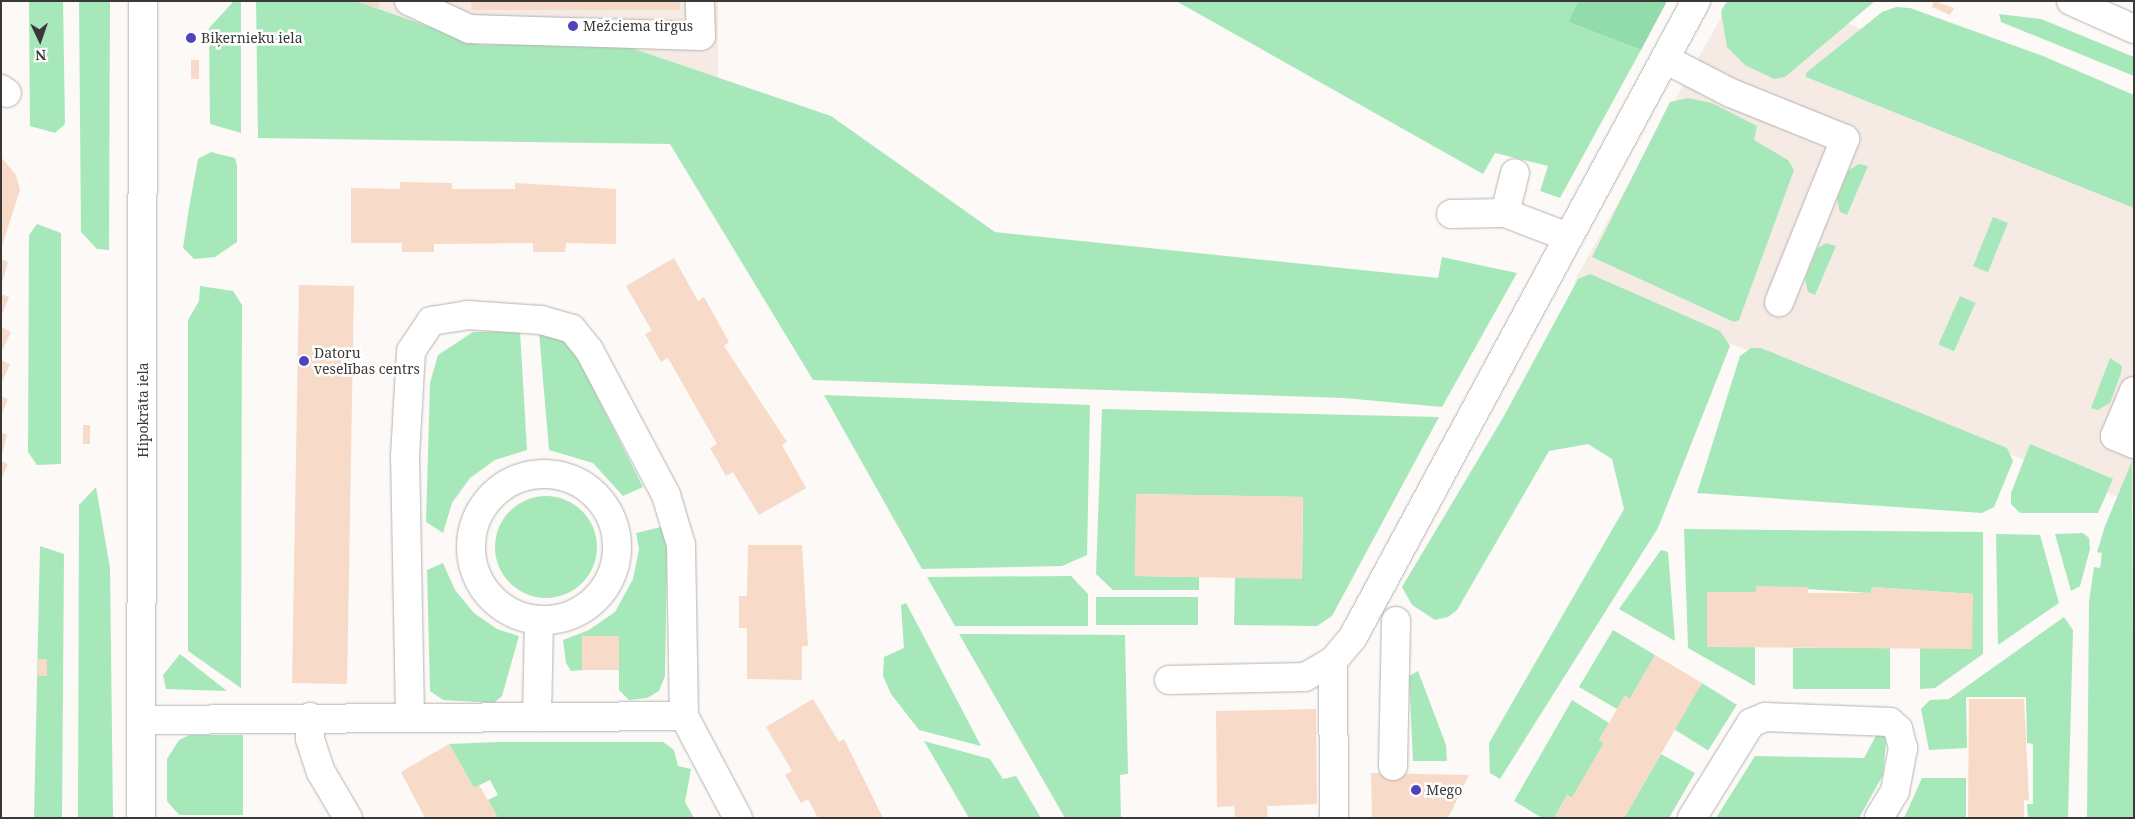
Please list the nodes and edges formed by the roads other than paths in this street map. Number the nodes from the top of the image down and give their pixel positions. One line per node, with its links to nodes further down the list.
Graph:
1 (144, 1): 23 (street, Hipokrāta iela)
2 (409, 1): 3 (street)
3 (700, 1)
4 (1696, 1): 7 (street)
5 (2070, 1): 6 (street)
6 (2131, 27)
7 (1664, 60): 11 (street); 12 (street)
8 (1515, 173): 9 (street)
9 (1505, 213): 10 (street); 11 (street)
10 (1451, 214)
11 (1568, 237): 17 (street)
12 (1779, 302)
13 (2134, 391): 14 (street)
14 (2134, 444)
15 (540, 620): 15 (street); 22 (street)
16 (1396, 621): 24 (street)
17 (1333, 662): 18 (street); 28 (street)
18 (1169, 680)
19 (410, 715): 20 (street); 21 (street); 22 (street)
20 (684, 716): 22 (street); 27 (street)
21 (310, 717): 23 (street); 26 (street)
22 (537, 717)
23 (143, 720): 25 (street, Hipokrāta iela)
24 (1394, 766)
25 (141, 818)
26 (348, 818)
27 (738, 818)
28 (1334, 818)
29 (1692, 818): 30 (street)
30 (1878, 818)

